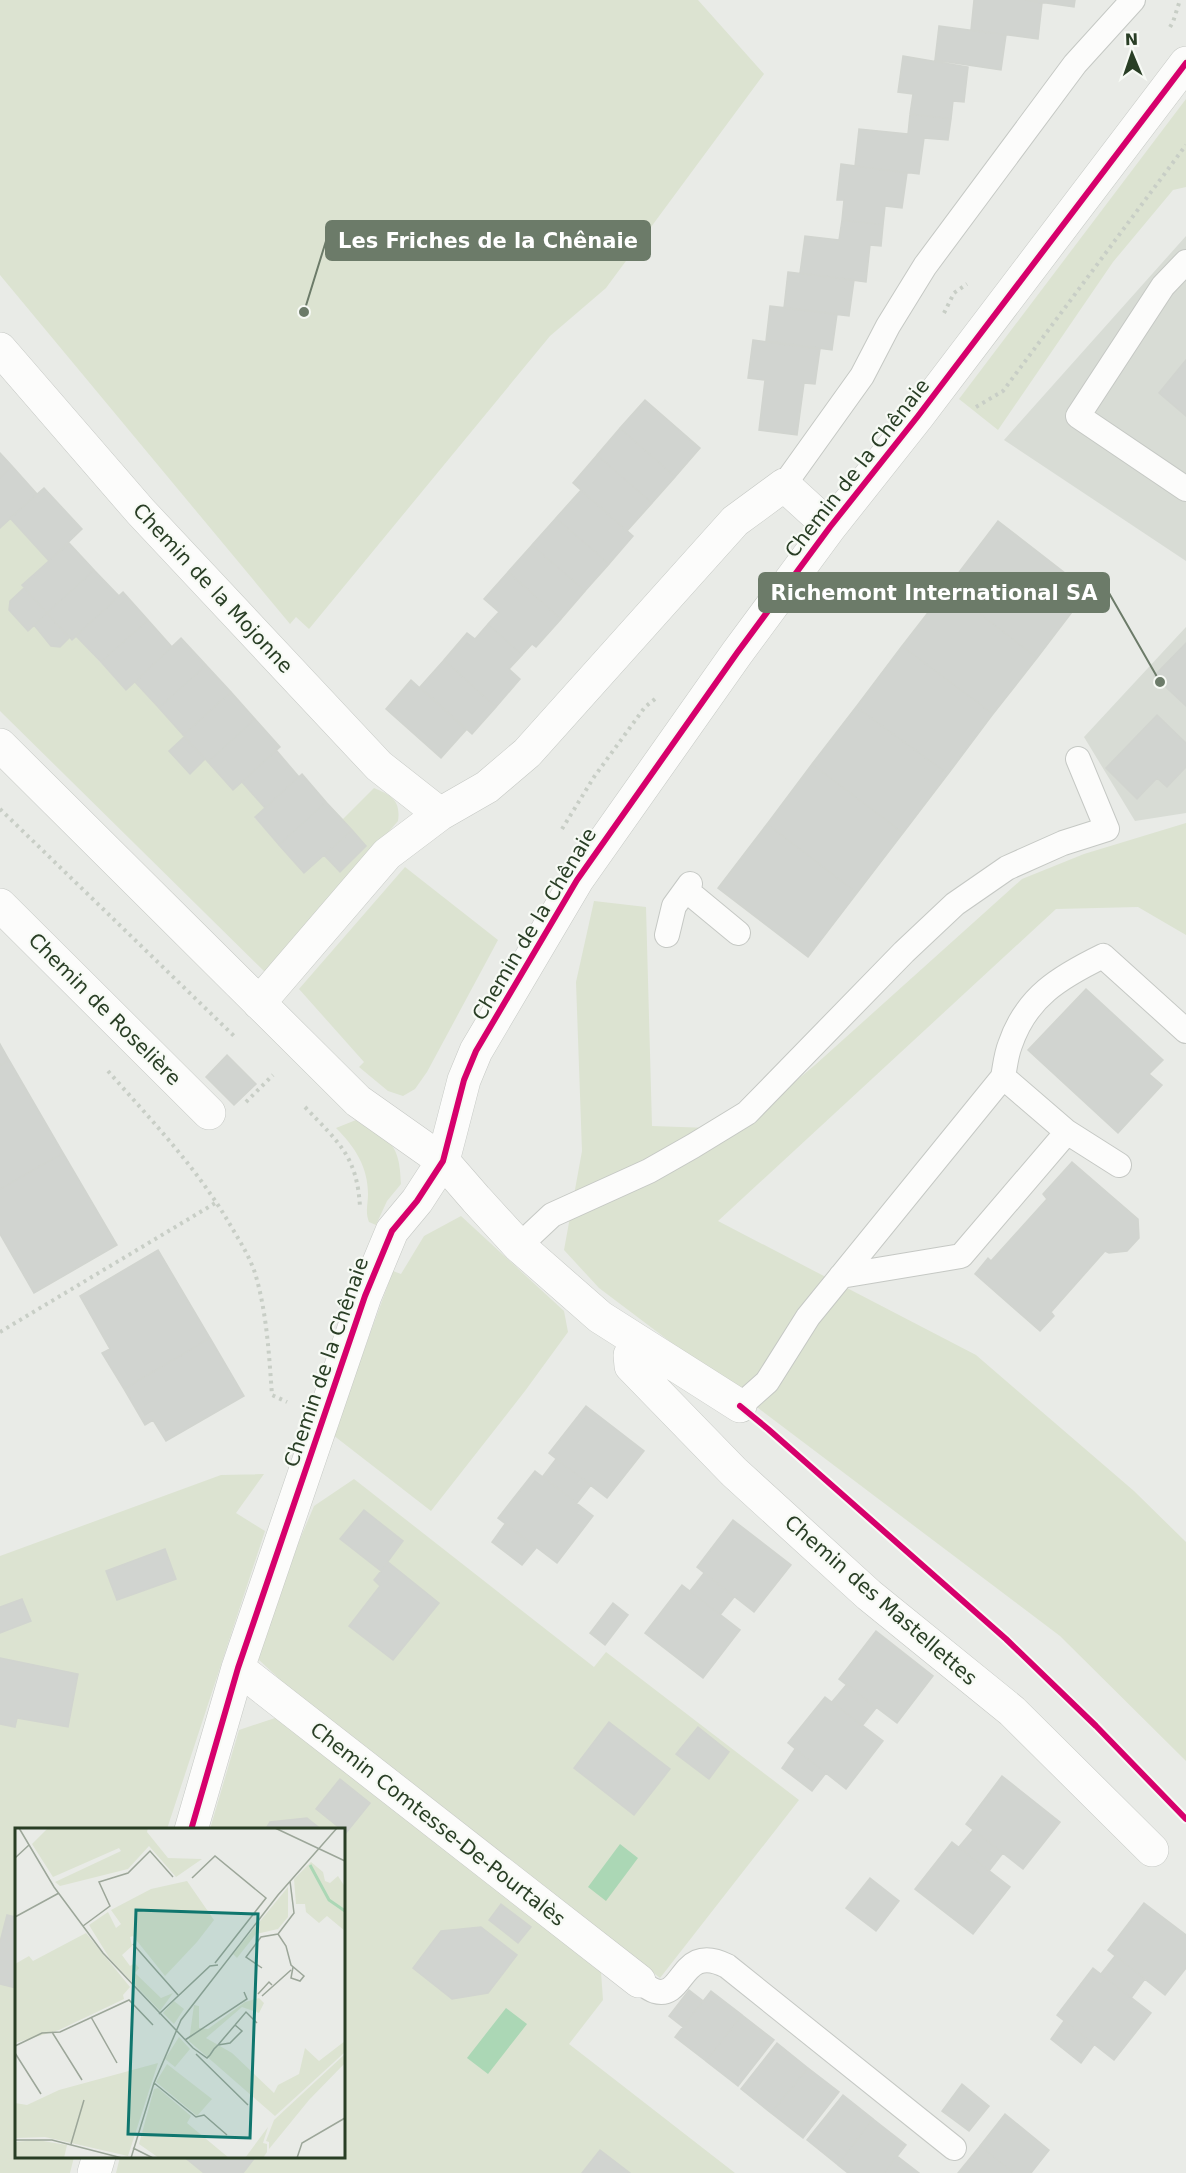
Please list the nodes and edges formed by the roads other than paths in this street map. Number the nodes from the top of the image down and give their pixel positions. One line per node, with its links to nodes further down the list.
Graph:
1 (1133, 0): 5 (lane)
2 (1186, 63): 7 (street, Chemin de la Chênaie)
3 (1186, 262): 6 (lane)
4 (0, 349): 10 (street, Chemin de la Mojonne)
5 (784, 485): 7 (street, Chemin de la Chênaie); 10 (street)
6 (1186, 489)
7 (830, 527): 19 (street, Chemin de la Chênaie)
8 (0, 745): 14 (street)
9 (1078, 759): 21 (lane)
10 (440, 814): 14 (street)
11 (0, 905): 17 (street, Chemin de Roselière)
12 (738, 933): 13 (lane)
13 (667, 935)
14 (259, 1003): 19 (street)
15 (1186, 1031): 16 (lane)
16 (1003, 1077): 18 (lane); 22 (lane)
17 (209, 1113)
18 (1067, 1132): 20 (lane); 22 (lane)
19 (443, 1161): 21 (street); 25 (street, Chemin de la Chênaie)
20 (1119, 1165)
21 (519, 1246): 23 (street)
22 (841, 1276): 24 (lane)
23 (638, 1341): 24 (street); 27 (street, Chemin des Mastellettes)
24 (740, 1406)
25 (237, 1668): 26 (street, Chemin de la Chênaie); 28 (street, Chemin Comtesse-De-Pourtalès)
26 (192, 1828)
27 (1152, 1850)
28 (639, 1981): 29 (lane)
29 (954, 2148)
30 (99, 2158): 31 (street)
31 (94, 2173)

